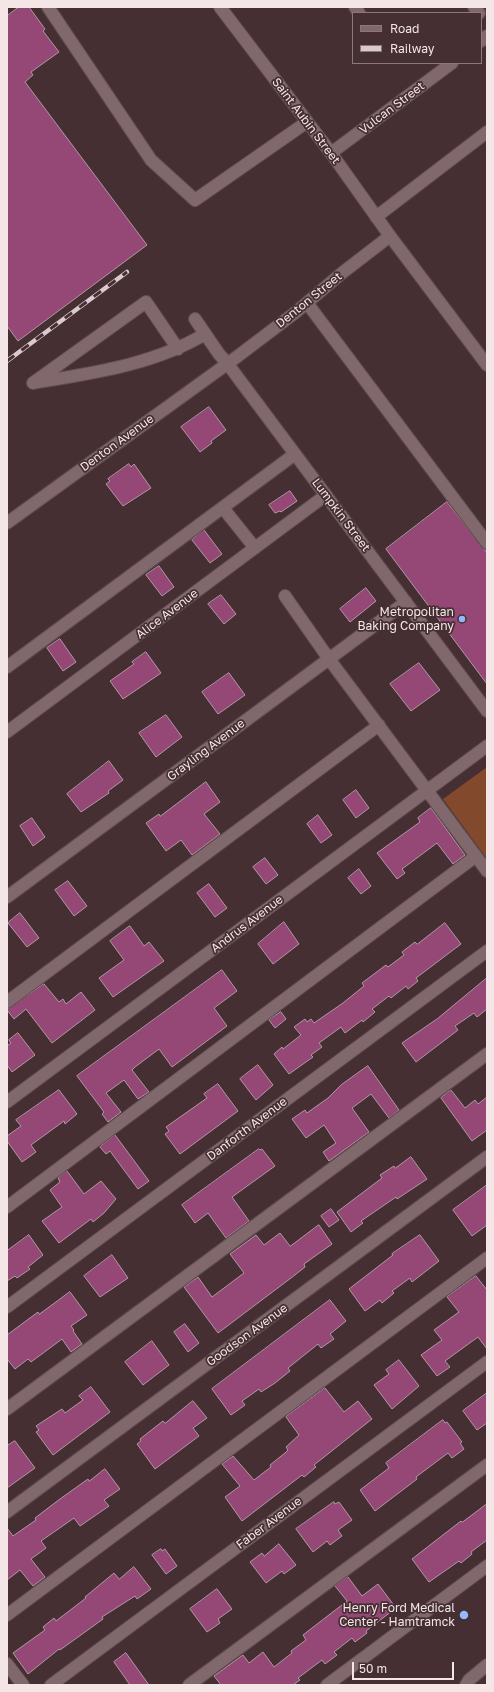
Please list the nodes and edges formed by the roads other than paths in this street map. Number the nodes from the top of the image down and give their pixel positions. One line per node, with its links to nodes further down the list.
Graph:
1 (48, 7): 4 (street)
2 (220, 7): 4 (street, Saint Aubin Street)
3 (451, 64): 6 (street, Vulcan Street)
4 (307, 122): 6 (street, Saint Aubin Street)
5 (487, 132): 7 (street)
6 (331, 153): 7 (street, Saint Aubin Street)
7 (376, 217): 8 (street, Saint Aubin Street)
8 (390, 236): 9 (street, Denton Street); 14 (street, Saint Aubin Street)
9 (307, 303): 13 (street, Denton Street); 19 (street)
10 (195, 319): 11 (street, Lumpkin Street)
11 (205, 334): 12 (street); 13 (street, Lumpkin Street)
12 (178, 349): 12 (street)
13 (227, 362): 15 (street, Lumpkin Street); 18 (street, Denton Avenue)
14 (487, 365)
15 (295, 454): 16 (street, Lumpkin Street); 17 (street)
16 (326, 495): 20 (street, Alice Avenue); 22 (street, Lumpkin Street)
17 (223, 508): 20 (street); 24 (street)
18 (7, 523)
19 (487, 543)
20 (255, 548): 27 (street, Alice Avenue)
21 (285, 596): 23 (street)
22 (406, 602): 23 (street, Grayling Avenue); 25 (street, Lumpkin Street)
23 (329, 659): 26 (street); 32 (street, Grayling Avenue)
24 (7, 667)
25 (487, 711)
26 (379, 725): 29 (street); 34 (street)
27 (7, 732)
28 (487, 746): 29 (street, Andrus Avenue)
29 (428, 790): 30 (street); 36 (street, Andrus Avenue)
30 (476, 856): 31 (street); 38 (street)
31 (487, 871)
32 (7, 897)
33 (487, 952): 40 (street, Danforth Avenue)
34 (7, 1002)
35 (487, 1054): 42 (street)
36 (7, 1102)
37 (487, 1157): 44 (street, Goodson Avenue)
38 (7, 1207)
39 (487, 1258): 46 (street)
40 (7, 1308)
41 (487, 1362): 50 (street, Faber Avenue)
42 (7, 1409)
43 (487, 1465): 51 (street)
44 (7, 1512)
45 (487, 1566): 52 (street)
46 (7, 1615)
47 (7, 1664): 49 (street)
48 (487, 1665): 53 (street)
49 (23, 1685)
50 (51, 1685)
51 (189, 1685)
52 (327, 1685)
53 (466, 1685)

